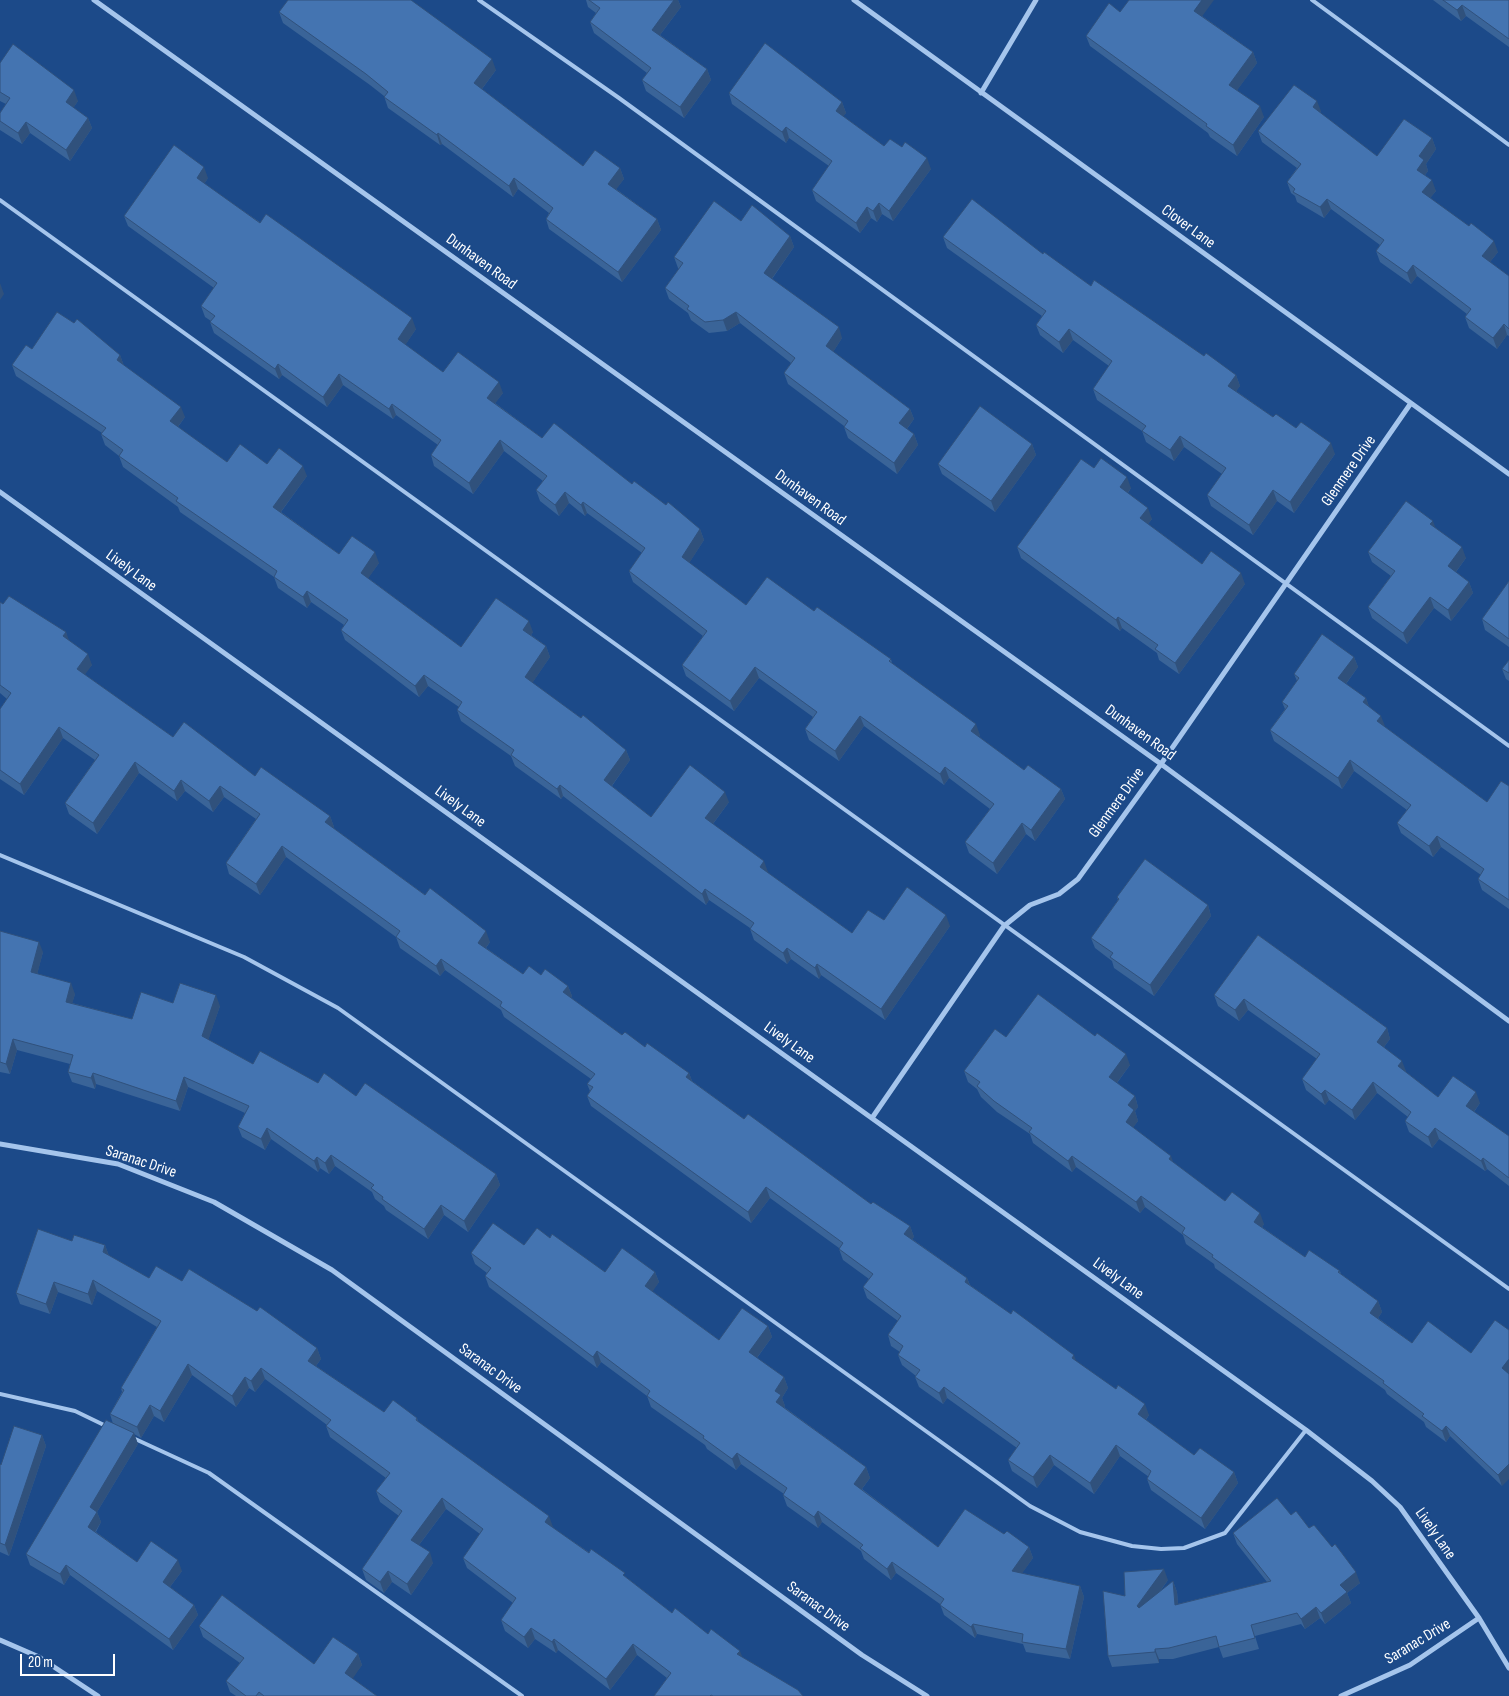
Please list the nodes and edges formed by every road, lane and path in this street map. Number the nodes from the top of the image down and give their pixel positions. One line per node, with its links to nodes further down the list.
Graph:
1 (94, 0): 14 (street, Dunhaven Road)
2 (480, 0): 12 (lane)
3 (854, 0): 6 (street, Clover Lane)
4 (1036, 0): 6 (street)
5 (1312, 0): 7 (lane)
6 (982, 93): 9 (street, Clover Lane)
7 (1509, 145)
8 (0, 200): 16 (lane)
9 (1411, 403): 10 (street, Clover Lane); 12 (street, Glenmere Drive)
10 (1509, 474)
11 (0, 492): 18 (street, Lively Lane)
12 (1286, 584): 13 (lane); 14 (street, Glenmere Drive)
13 (1509, 746)
14 (1162, 764): 16 (street, Glenmere Drive); 17 (street, Dunhaven Road)
15 (0, 855): 23 (lane)
16 (1004, 926): 18 (street, Glenmere Drive); 20 (lane)
17 (1509, 1021)
18 (872, 1118): 23 (street, Lively Lane)
19 (0, 1144): 30 (street, Saranac Drive)
20 (1509, 1289)
21 (0, 1394): 22 (lane)
22 (111, 1428)
23 (1306, 1430): 25 (street, Lively Lane)
24 (129, 1436): 29 (lane)
25 (1479, 1618): 27 (street, Lively Lane); 31 (street, Saranac Drive)
26 (0, 1640): 28 (street)
27 (1509, 1668)
28 (98, 1696)
29 (522, 1696)
30 (927, 1696)
31 (1341, 1696)

